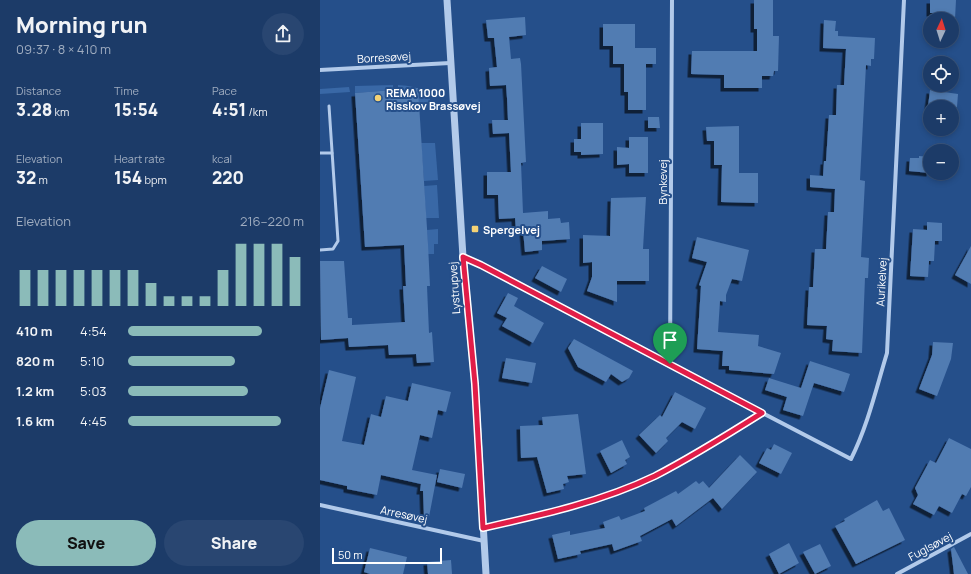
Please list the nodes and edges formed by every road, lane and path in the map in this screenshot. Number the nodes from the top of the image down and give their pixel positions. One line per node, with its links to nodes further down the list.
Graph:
1 (447, 0): 4 (street, Lystrupvej)
2 (672, 0): 11 (street, Bynkevej)
3 (904, 0): 12 (street, Aurikelvej)
4 (450, 63): 5 (street, Borresøvej); 10 (street, Lystrupvej)
5 (320, 70)
6 (329, 106): 8 (lane)
7 (320, 153): 8 (lane)
8 (332, 153): 9 (lane)
9 (320, 250)
10 (463, 257): 11 (street); 14 (street, Lystrupvej)
11 (670, 364): 12 (street)
12 (762, 413): 14 (street)
13 (320, 505): 16 (street, Arresøvej)
14 (483, 528): 16 (street, Lystrupvej)
15 (971, 534): 18 (street, Fuglsøvej)
16 (484, 541): 17 (street, Lystrupvej)
17 (486, 574)
18 (897, 574)

